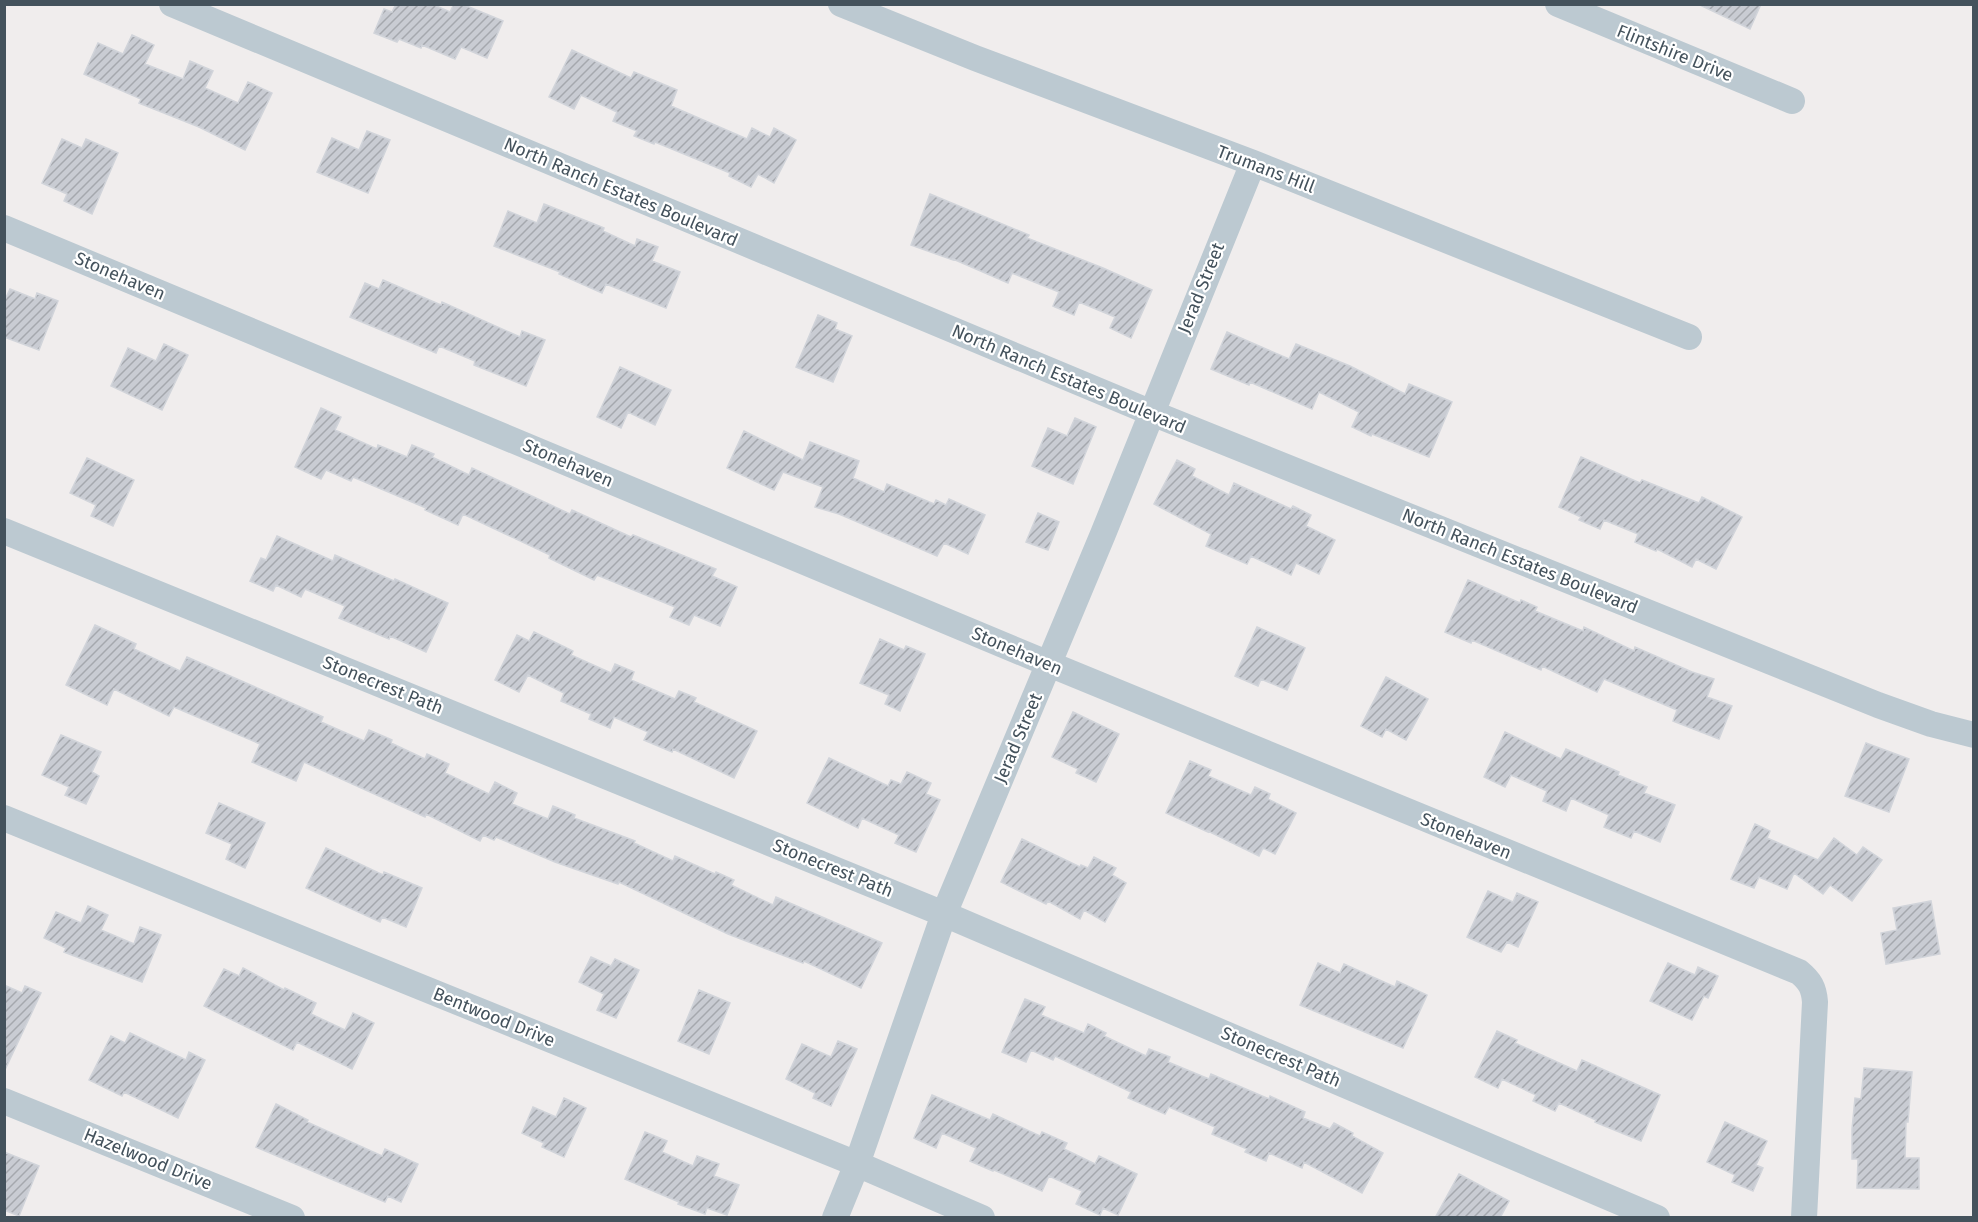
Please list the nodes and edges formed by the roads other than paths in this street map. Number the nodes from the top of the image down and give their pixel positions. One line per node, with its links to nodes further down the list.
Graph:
1 (172, 4): 8 (street, North Ranch Estates Boulevard)
2 (841, 4): 5 (street, Trumans Hill)
3 (1558, 4): 4 (street, Flintshire Drive)
4 (1792, 101)
5 (1253, 163): 7 (street, Trumans Hill); 8 (street, Jerad Street)
6 (4, 228): 10 (street, Stonehaven)
7 (1689, 336)
8 (1152, 413): 10 (street, Jerad Street); 11 (street, North Ranch Estates Boulevard)
9 (4, 531): 13 (street, Stonecrest Path)
10 (1049, 664): 13 (street, Jerad Street); 20 (street, Stonehaven)
11 (1974, 735)
12 (4, 818): 15 (street, Bentwood Drive)
13 (944, 914): 15 (street, Jerad Street); 19 (street, Stonecrest Path)
14 (4, 1101): 16 (street, Hazelwood Drive)
15 (857, 1164): 17 (street, Jerad Street); 18 (street, Bentwood Drive)
16 (292, 1218)
17 (835, 1218)
18 (982, 1218)
19 (1657, 1218)
20 (1804, 1218)

